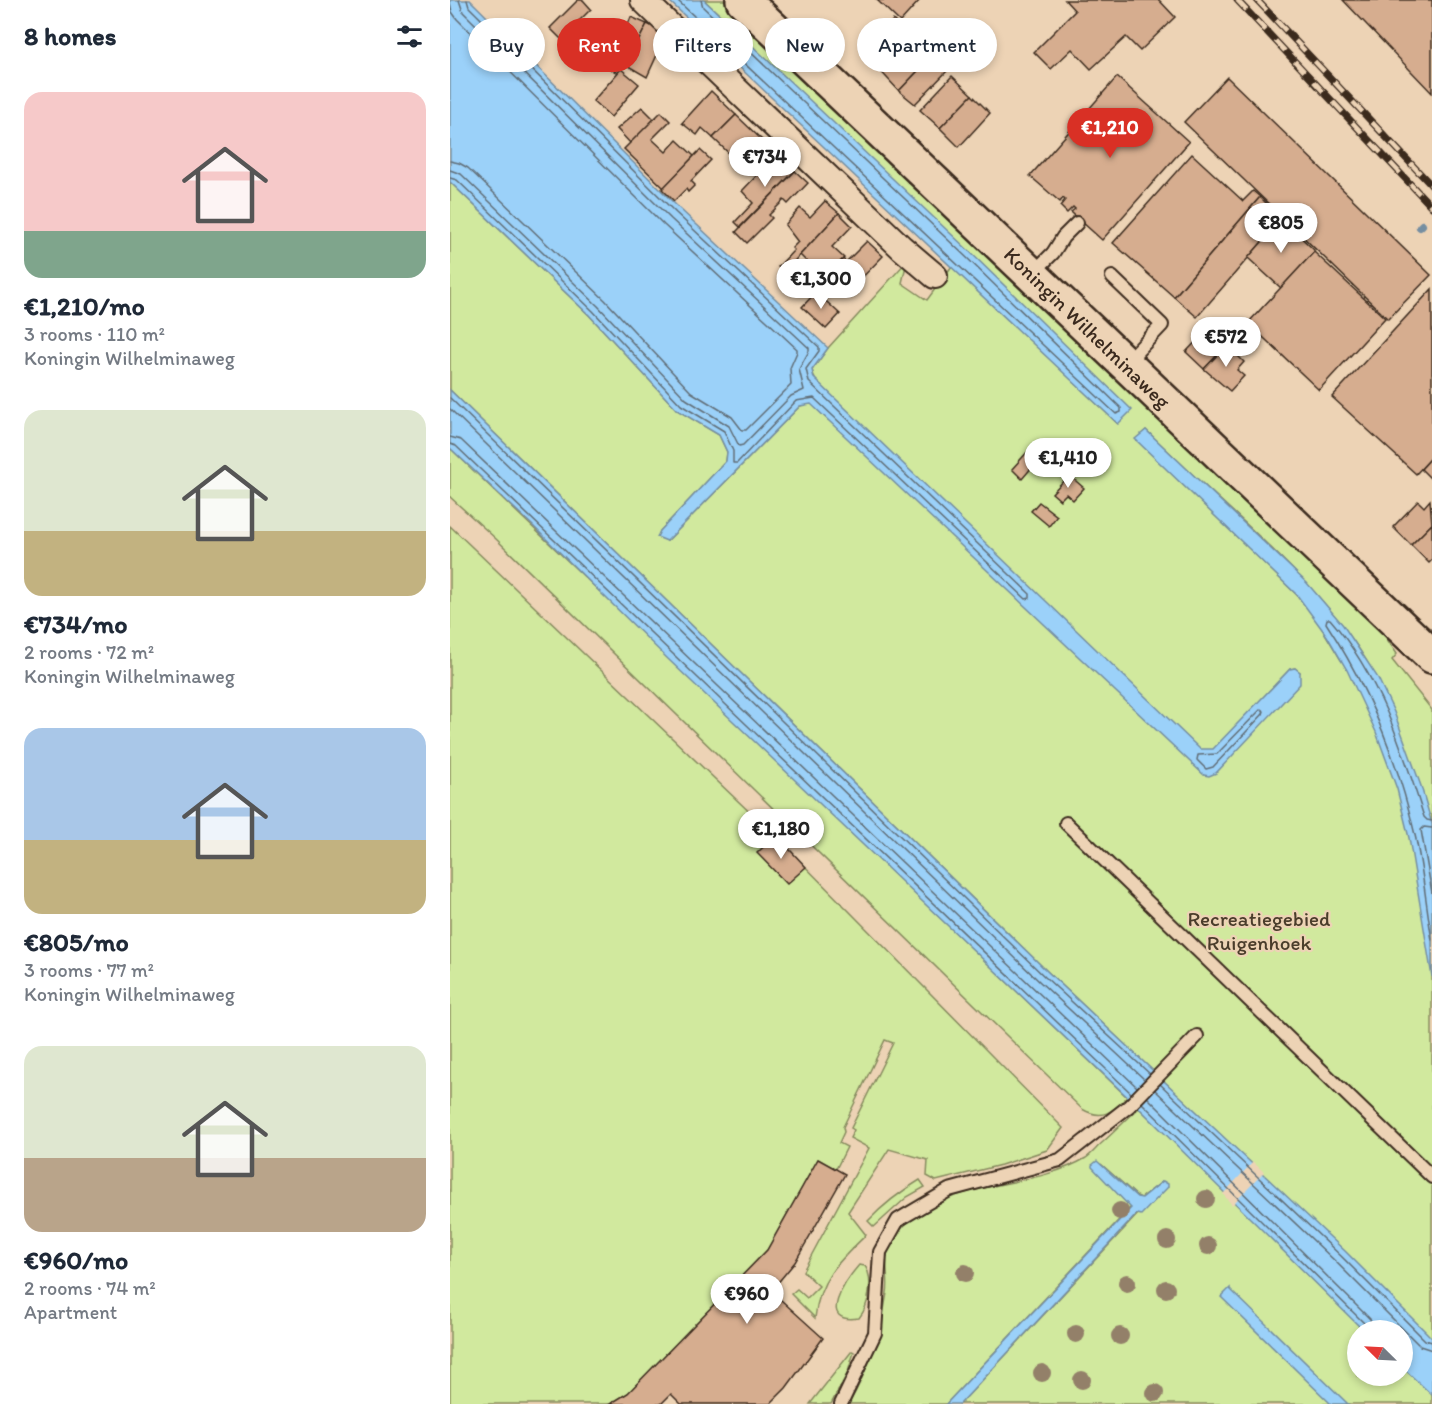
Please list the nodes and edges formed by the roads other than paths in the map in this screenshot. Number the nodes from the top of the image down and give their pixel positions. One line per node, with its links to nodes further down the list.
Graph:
1 (643, 0): 5 (street)
2 (742, 0): 4 (main road, Koningin Wilhelminaweg)
3 (1077, 222): 4 (lane)
4 (1031, 275): 7 (main road, Koningin Wilhelminaweg)
5 (935, 276)
6 (1112, 277): 7 (lane)
7 (1125, 364): 8 (main road, Koningin Wilhelminaweg)
8 (1432, 656)
9 (1066, 824): 11 (lane)
10 (1197, 1036): 12 (lane)
11 (1432, 1177)
12 (841, 1404)

